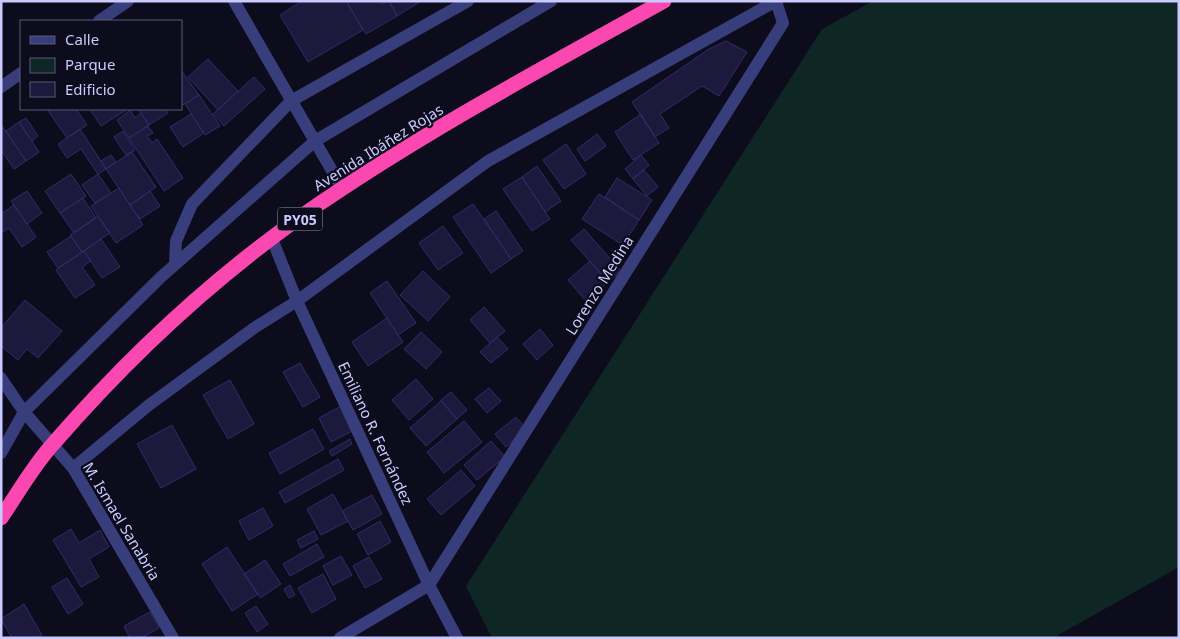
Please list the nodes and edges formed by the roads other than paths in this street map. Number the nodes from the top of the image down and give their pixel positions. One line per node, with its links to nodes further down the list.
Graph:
1 (128, 1): 7 (street)
2 (234, 1): 10 (street)
3 (468, 1): 10 (street)
4 (551, 1): 11 (street)
5 (664, 1): 12 (highway, Avenida Ibáñez Rojas / PY05)
6 (776, 1): 15 (street); 24 (street, Lorenzo Medina)
7 (100, 20)
8 (20, 74): 9 (street)
9 (1, 87)
10 (292, 101): 11 (street); 14 (street)
11 (315, 141): 12 (street); 14 (street)
12 (342, 188): 13 (highway, Avenida Ibáñez Rojas / PY05)
13 (272, 239): 15 (street, Emiliano R. Fernández); 18 (highway, Avenida Ibáñez Rojas / PY05)
14 (175, 264): 17 (street)
15 (297, 301): 20 (street); 24 (street, Emiliano R. Fernández)
16 (1, 378): 17 (street, M. Ismael Sanabria)
17 (24, 412): 18 (street, M. Ismael Sanabria); 19 (street)
18 (51, 446): 20 (street, M. Ismael Sanabria); 21 (highway, Avenida Ibáñez Rojas / PY05)
19 (1, 453)
20 (73, 468): 25 (street, M. Ismael Sanabria)
21 (18, 493): 22 (street); 23 (highway, Avenida Ibáñez Rojas / PY05)
22 (1, 503)
23 (1, 518)
24 (429, 585): 26 (street); 27 (street, Emiliano R. Fernández)
25 (173, 638)
26 (340, 638)
27 (457, 638)

